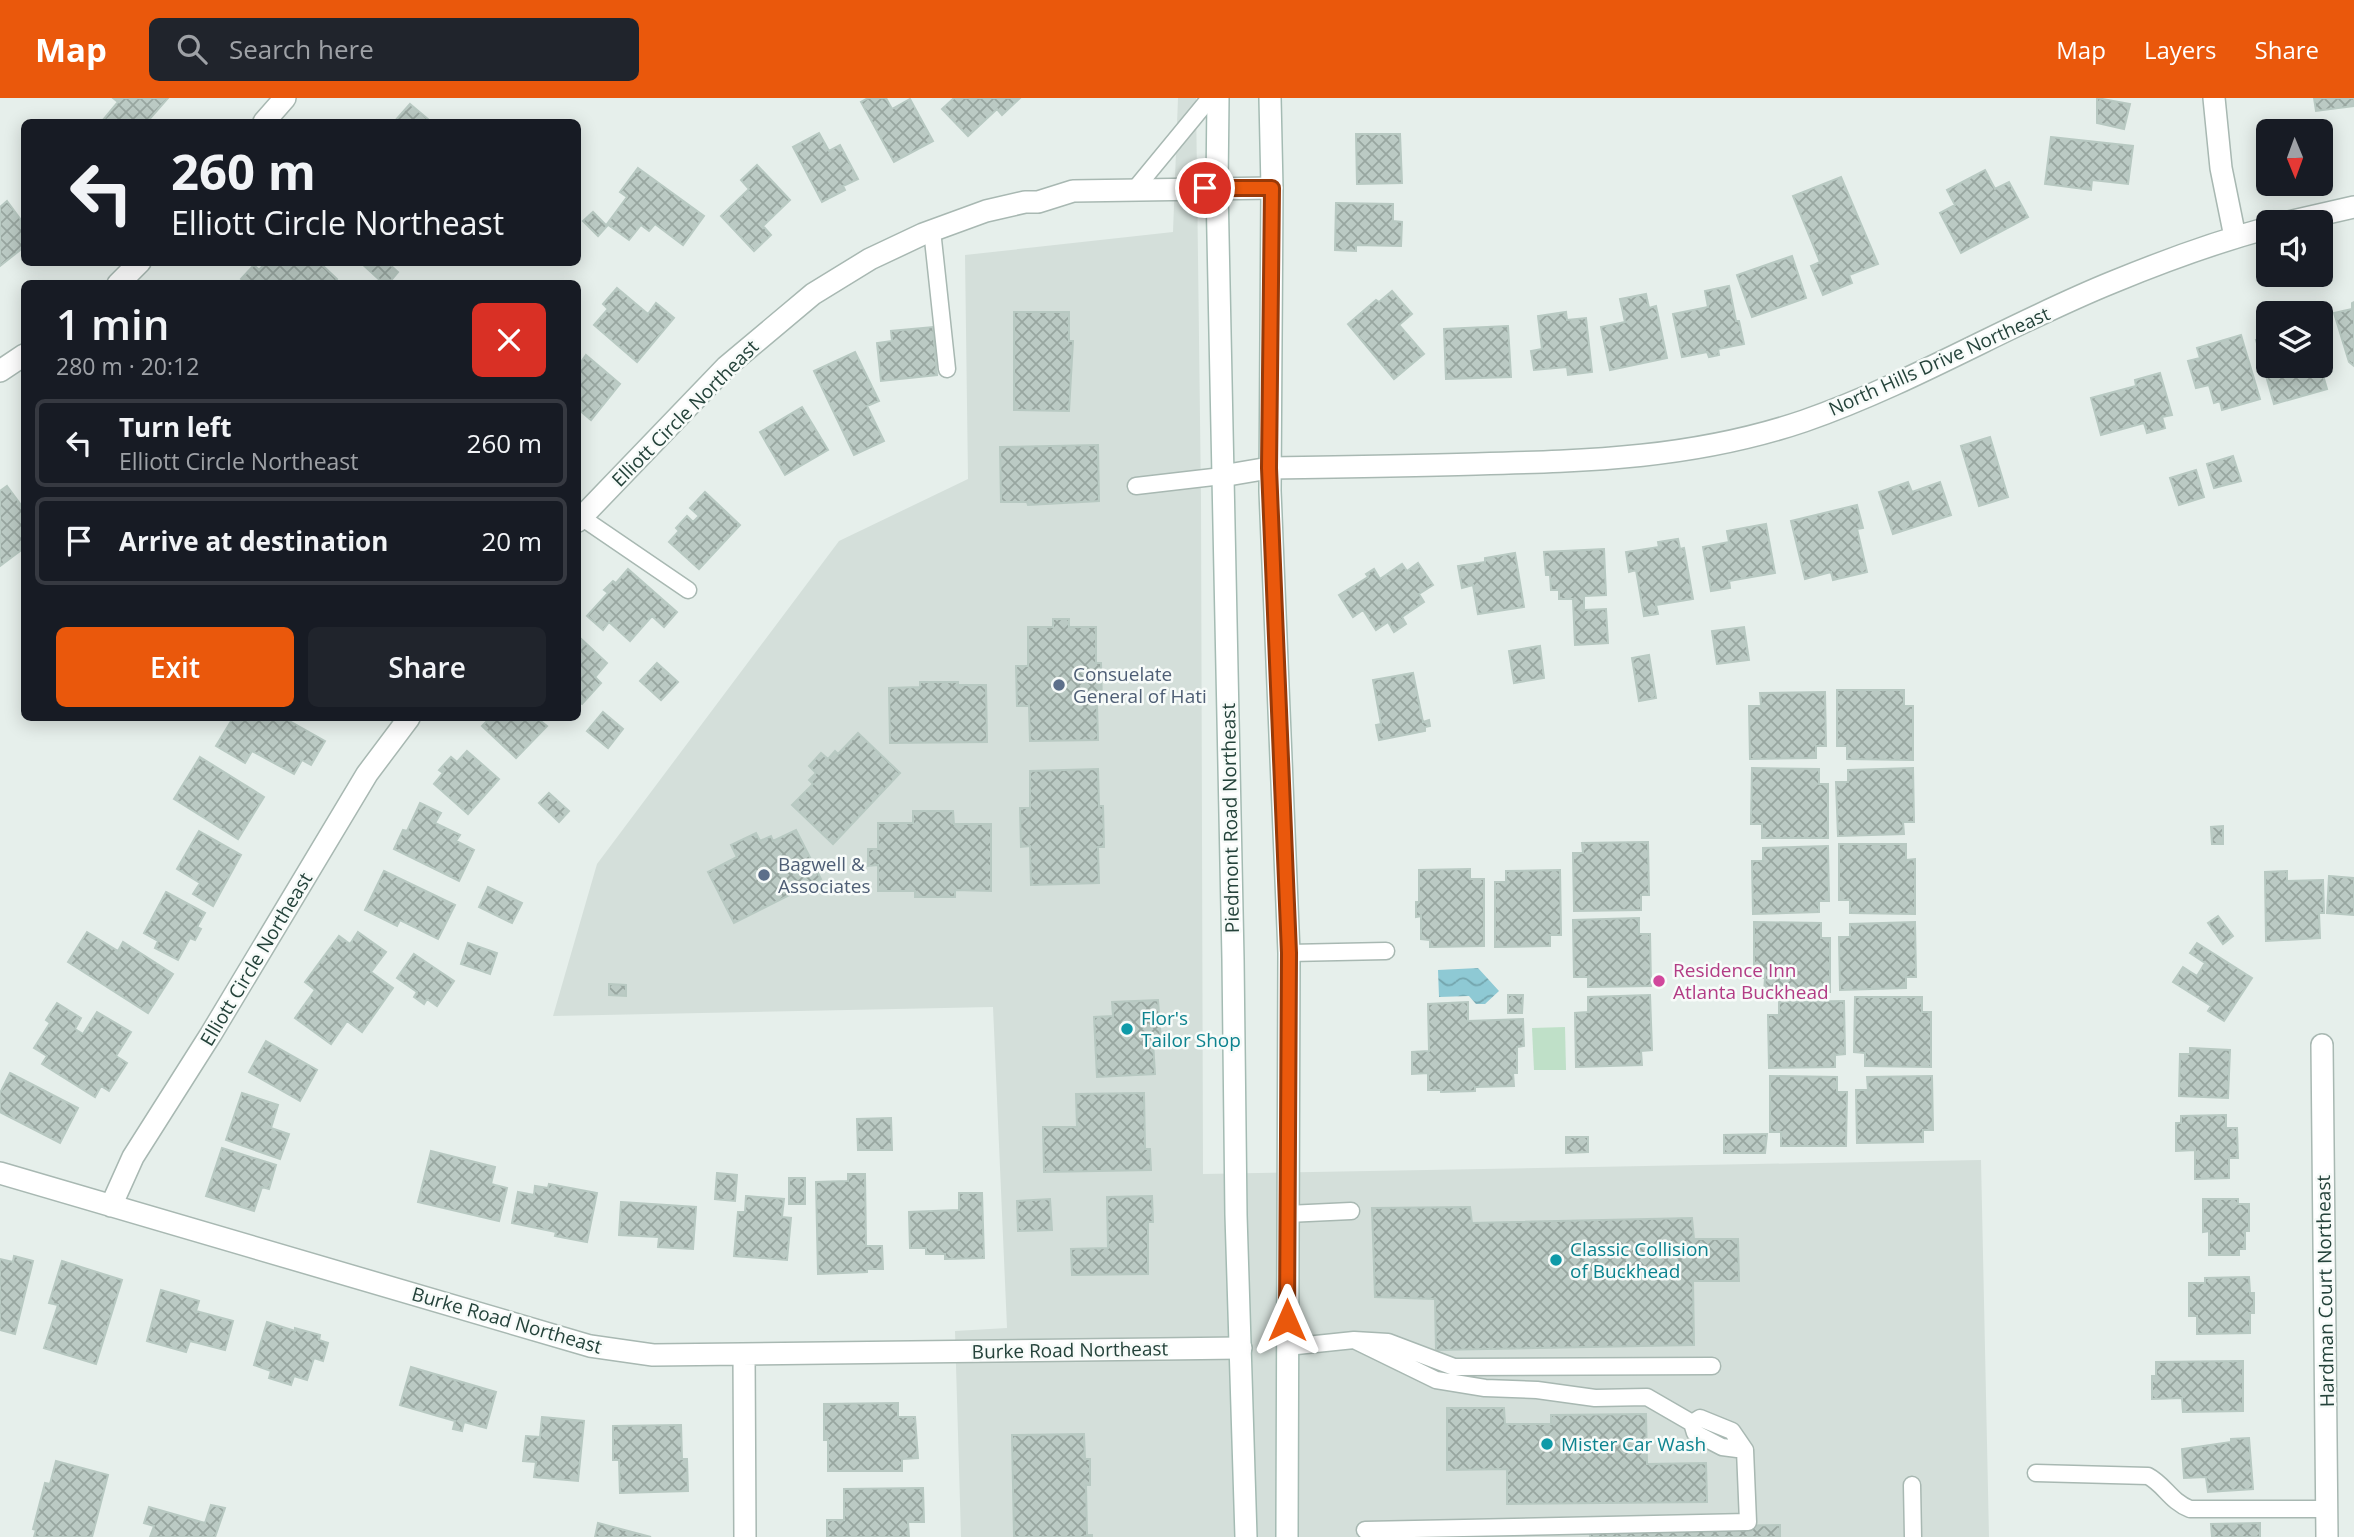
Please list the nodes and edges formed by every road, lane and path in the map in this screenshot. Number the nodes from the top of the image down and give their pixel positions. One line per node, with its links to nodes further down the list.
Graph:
1 (285, 98): 6 (street)
2 (1210, 98): 9 (lane)
3 (1218, 98): 7 (street, Piedmont Road Northeast)
4 (1270, 98): 8 (street)
5 (2214, 98): 14 (street)
6 (267, 119)
7 (1217, 188): 8 (street, Elliott Circle Northeast); 9 (street, Elliott Circle Northeast); 21 (street, Piedmont Road Northeast)
8 (1272, 188): 20 (street)
9 (1135, 190): 12 (street, Elliott Circle Northeast)
10 (2354, 207): 11 (street)
11 (2333, 212)
12 (932, 230): 18 (lane); 23 (street, Elliott Circle Northeast)
13 (2256, 231): 14 (street, North Hills Drive Northeast)
14 (2235, 237): 20 (street, North Hills Drive Northeast)
15 (136, 266): 16 (street)
16 (122, 280)
17 (21, 357): 19 (street)
18 (947, 369)
19 (0, 372)
20 (1269, 468): 21 (street, North Hills Drive Northeast); 28 (street)
21 (1222, 475): 22 (lane); 36 (street, Piedmont Road Northeast)
22 (1136, 486)
23 (581, 517)
24 (581, 520): 25 (lane)
25 (688, 590)
26 (407, 721): 31 (street, Elliott Circle Northeast)
27 (1386, 951): 28 (lane)
28 (1289, 953): 33 (street)
29 (2322, 1045): 41 (street, Hardman Court Northeast)
30 (0, 1173): 31 (street, Burke Road Northeast)
31 (111, 1206): 37 (street, Burke Road Northeast)
32 (1350, 1211): 33 (lane)
33 (1287, 1214): 35 (street)
34 (1354, 1340): 35 (lane); 38 (lane); 42 (lane)
35 (1287, 1347): 45 (street)
36 (1241, 1348): 37 (street, Burke Road Northeast); 44 (street, Piedmont Road Northeast)
37 (744, 1354): 43 (street)
38 (1712, 1366)
39 (2036, 1473): 41 (lane)
40 (1912, 1485): 46 (lane)
41 (2327, 1509): 47 (street, Hardman Court Northeast)
42 (1365, 1530)
43 (745, 1537)
44 (1245, 1537)
45 (1287, 1537)
46 (1913, 1537)
47 (2327, 1537)

